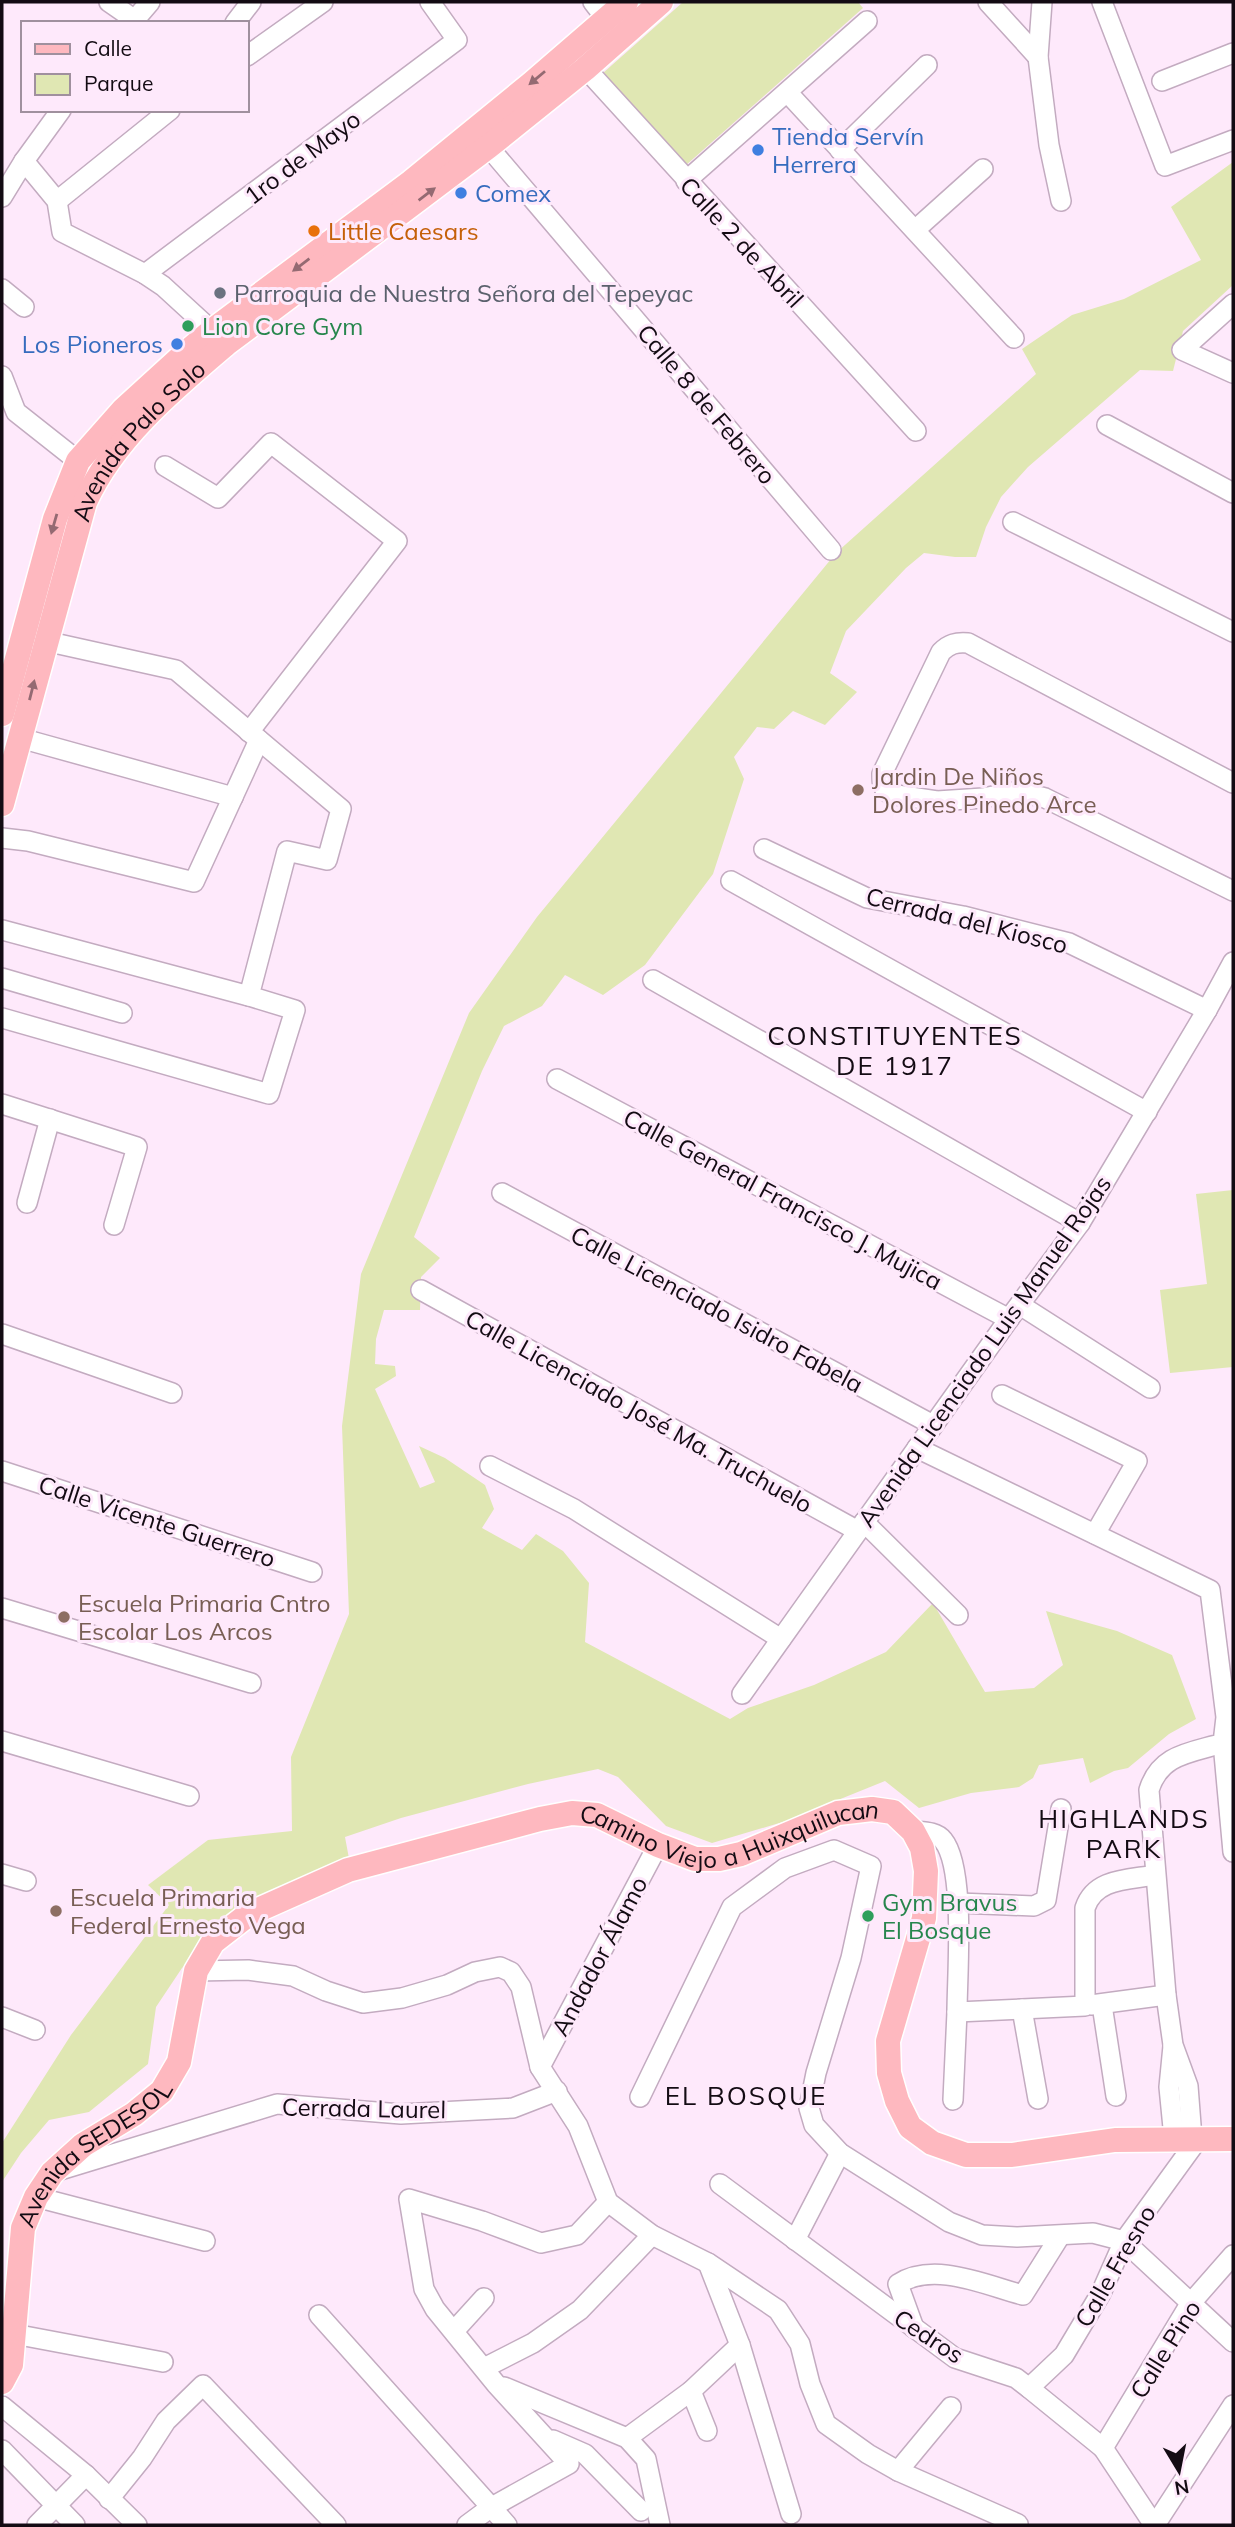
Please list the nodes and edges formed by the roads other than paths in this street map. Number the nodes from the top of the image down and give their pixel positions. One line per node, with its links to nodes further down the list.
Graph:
1 (109, 2): 12 (street)
2 (150, 2): 12 (street)
3 (250, 2): 13 (street)
4 (323, 2): 16 (street)
5 (430, 2): 34 (street, 1ro de Mayo)
6 (626, 2): 11 (main road, Avenida Palo Solo)
7 (661, 2): 11 (main road, Avenida Palo Solo)
8 (988, 2): 17 (street)
9 (1042, 2): 17 (street)
10 (1102, 2): 25 (street)
11 (606, 19): 18 (main road, Avenida Palo Solo)
12 (134, 21)
13 (236, 21)
14 (867, 21): 21 (street)
15 (1233, 53): 20 (street)
16 (248, 55)
17 (1038, 57): 32 (street)
18 (577, 60): 24 (main road, Avenida Palo Solo); 29 (street, Calle 2 de Abril)
19 (927, 65): 26 (street)
20 (1162, 80)
21 (788, 93): 26 (street); 29 (street)
22 (60, 112): 27 (street)
23 (168, 112): 31 (street)
24 (482, 139): 38 (main road, Avenida Palo Solo); 48 (street, Calle 8 de Febrero)
25 (1233, 141)
26 (840, 150): 33 (street)
27 (24, 161): 30 (street); 31 (street)
28 (983, 169): 33 (street)
29 (686, 181): 43 (street, Calle 2 de Abril)
30 (2, 197)
31 (57, 201): 34 (street)
32 (1061, 201)
33 (915, 230): 39 (street)
34 (145, 274): 38 (street)
35 (2, 289): 37 (street)
36 (1233, 304): 40 (street)
37 (24, 307)
38 (219, 337): 45 (main road, Avenida Palo Solo)
39 (1014, 338)
40 (1233, 373)
41 (2, 376): 45 (street)
42 (1107, 425): 46 (street)
43 (916, 431)
44 (165, 467): 52 (street)
45 (88, 468): 50 (main road, Avenida Palo Solo); 51 (main road, Avenida Palo Solo, one-way to 51)
46 (1233, 493)
47 (1013, 522): 49 (street)
48 (831, 550)
49 (1233, 632)
50 (45, 641): 52 (street); 53 (main road, Avenida Palo Solo, one-way to 50)
51 (2, 714)
52 (254, 736): 55 (street); 65 (street)
53 (20, 738): 55 (street); 56 (main road, Avenida Palo Solo)
54 (1233, 783): 60 (street)
55 (233, 797): 57 (street)
56 (2, 804)
57 (2, 838)
58 (765, 849): 66 (street, Cerrada del Kiosco)
59 (731, 881): 71 (street)
60 (1233, 891)
61 (2, 930): 65 (street)
62 (1233, 962): 66 (street, Avenida Licenciado Luis Manuel Rojas)
63 (2, 978): 67 (street)
64 (653, 980): 75 (street)
65 (249, 996): 68 (street)
66 (1207, 1010): 71 (street, Avenida Licenciado Luis Manuel Rojas)
67 (122, 1013)
68 (2, 1018)
69 (557, 1079): 78 (street, Calle General Francisco J. Mujica)
70 (2, 1104): 72 (street)
71 (1147, 1112): 75 (street, Avenida Licenciado Luis Manuel Rojas)
72 (50, 1119): 74 (street); 76 (street)
73 (502, 1193): 83 (street, Calle Licenciado Isidro Fabela)
74 (27, 1203)
75 (1080, 1223): 78 (street, Avenida Licenciado Luis Manuel Rojas)
76 (114, 1225)
77 (421, 1290): 87 (street, Calle Licenciado José Ma. Truchuelo)
78 (1014, 1312): 80 (street, Calle General Francisco J. Mujica); 83 (street, Avenida Licenciado Luis Manuel Rojas)
79 (2, 1335): 81 (street)
80 (1150, 1388)
81 (172, 1393)
82 (1002, 1395): 88 (street)
83 (933, 1425): 84 (street, Avenida Licenciado Luis Manuel Rojas)
84 (917, 1448): 87 (street, Avenida Licenciado Luis Manuel Rojas); 88 (street)
85 (490, 1466): 92 (street)
86 (2, 1471): 89 (street, Calle Vicente Guerrero)
87 (861, 1527): 91 (street, Calle Licenciado José Ma. Truchuelo); 92 (street, Avenida Licenciado Luis Manuel Rojas)
88 (1095, 1534): 96 (street)
89 (312, 1572)
90 (2, 1608): 93 (street)
91 (958, 1615)
92 (781, 1639): 94 (street, Avenida Licenciado Luis Manuel Rojas)
93 (251, 1683)
94 (742, 1694)
95 (2, 1741): 97 (street)
96 (1223, 1743): 101 (street); 103 (street)
97 (189, 1796)
98 (1061, 1809): 105 (street)
99 (913, 1831): 100 (main road, Camino Viejo a Huixquilucan); 105 (street); 119 (main road, Camino Viejo a Huixquilucan)
100 (658, 1845): 106 (main road, Camino Viejo a Huixquilucan); 113 (street, Andador Álamo)
101 (1233, 1852)
102 (2, 1874): 104 (street)
103 (1155, 1875): 107 (street); 108 (street)
104 (26, 1881)
105 (958, 1903): 110 (street)
106 (195, 1972): 113 (street); 122 (main road, Avenida SEDESOL)
107 (1167, 1995): 108 (street); 119 (street)
108 (1093, 2005): 109 (street); 115 (street)
109 (1022, 2009): 110 (street); 117 (street)
110 (957, 2012): 118 (street)
111 (2, 2017): 112 (street)
112 (35, 2030)
113 (540, 2067): 114 (street)
114 (557, 2091): 122 (street, Cerrada Laurel); 125 (street)
115 (1116, 2096)
116 (640, 2098): 121 (street)
117 (1038, 2099)
118 (953, 2100)
119 (1188, 2138): 120 (main road, Camino Viejo a Huixquilucan); 130 (street, Calle Fresno)
120 (1233, 2138)
121 (840, 2153): 127 (street); 128 (street)
122 (51, 2172): 124 (main road, Avenida SEDESOL)
123 (720, 2183): 128 (street, Cedros)
124 (36, 2197): 129 (street); 138 (main road, Avenida SEDESOL)
125 (608, 2203): 126 (street); 137 (street)
126 (652, 2235): 132 (street); 142 (street)
127 (1060, 2235): 130 (street); 136 (street)
128 (795, 2240): 136 (street, Cedros)
129 (205, 2241)
130 (1124, 2241): 134 (street); 145 (street, Calle Fresno)
131 (1233, 2255): 134 (street, Calle Pino)
132 (708, 2263): 140 (street); 155 (street)
133 (484, 2298): 137 (street)
134 (1190, 2304): 139 (street); 153 (street, Calle Pino)
135 (319, 2315): 159 (street)
136 (914, 2328): 145 (street, Cedros)
137 (454, 2331): 142 (street)
138 (14, 2334): 141 (street); 143 (main road, Avenida SEDESOL)
139 (1233, 2342)
140 (740, 2344): 146 (street); 161 (street)
141 (163, 2362)
142 (484, 2368): 144 (street)
143 (2, 2382)
144 (496, 2384): 151 (street); 152 (street)
145 (1029, 2388): 153 (street, Cedros)
146 (691, 2391): 150 (street); 152 (street)
147 (1233, 2405): 170 (street)
148 (2, 2406): 156 (street)
149 (951, 2407): 155 (street)
150 (707, 2431)
151 (545, 2437): 159 (street); 160 (street)
152 (628, 2438): 169 (street)
153 (1103, 2448): 170 (street, Cedros)
154 (2, 2450): 158 (street)
155 (898, 2471): 162 (street)
156 (86, 2475): 157 (street); 158 (street)
157 (109, 2498): 165 (street); 166 (street)
158 (56, 2504): 163 (street); 164 (street)
159 (490, 2508): 167 (street); 168 (street)
160 (640, 2511)
161 (791, 2514)
162 (1018, 2524)
163 (37, 2525)
164 (75, 2525)
165 (137, 2525)
166 (336, 2525)
167 (467, 2525)
168 (507, 2525)
169 (660, 2525)
170 (1154, 2525)

